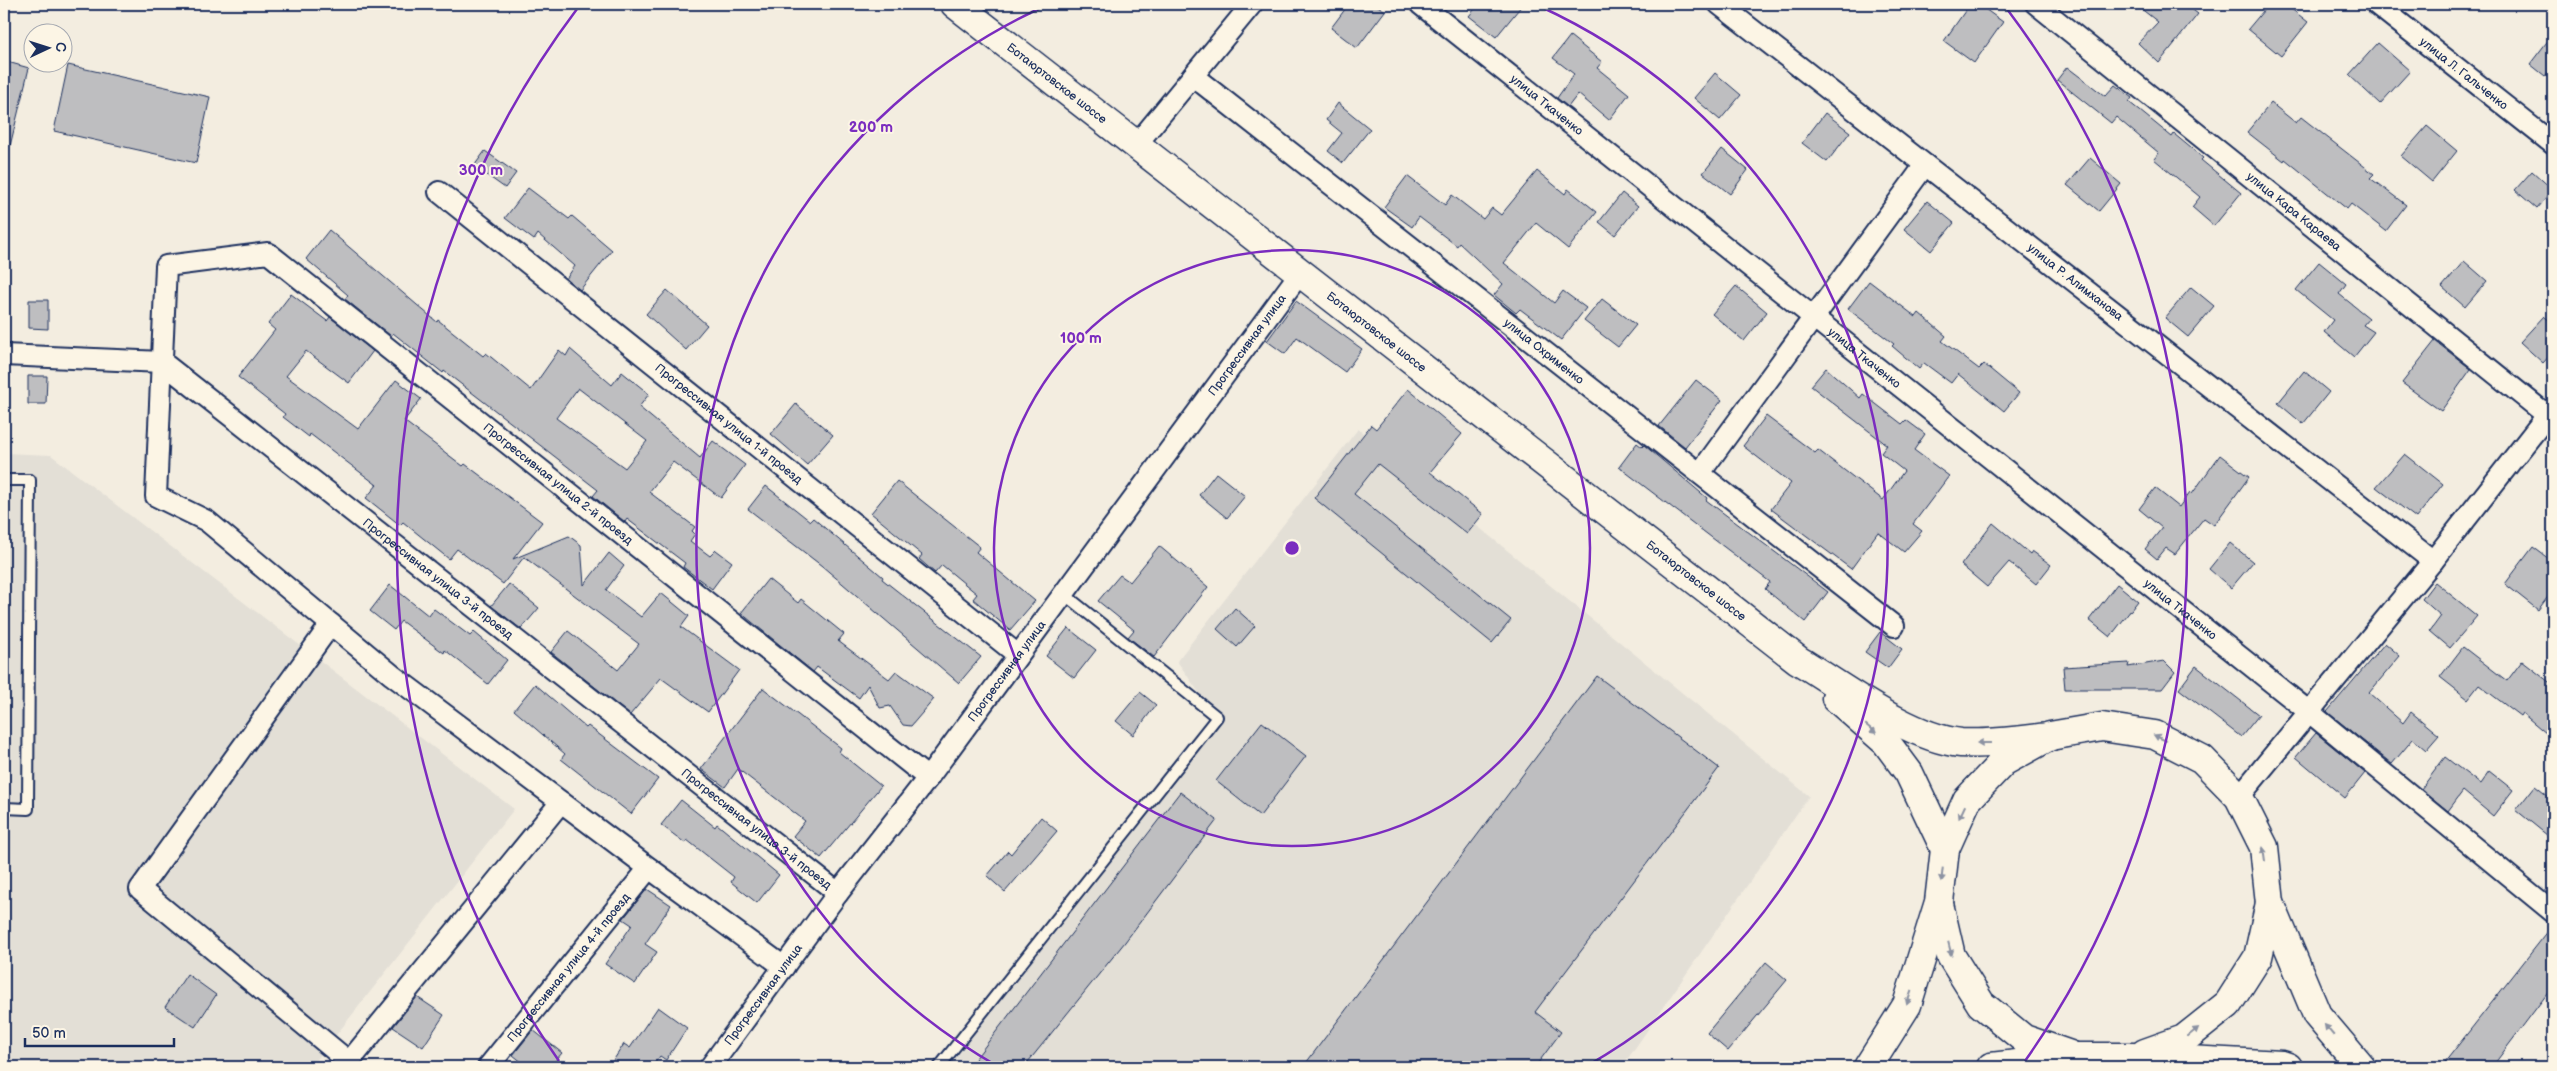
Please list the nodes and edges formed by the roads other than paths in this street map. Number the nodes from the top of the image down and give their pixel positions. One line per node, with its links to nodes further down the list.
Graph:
1 (955, 4): 9 (main road, Ботаюртовское шоссе)
2 (1252, 4): 7 (street)
3 (1420, 4): 13 (street, улица Ткаченко)
4 (1719, 4): 10 (street, улица Р. Алимханова)
5 (2036, 4): 16 (street, улица Кара Караева)
6 (2376, 4): 8 (street, улица Л. Гальченко)
7 (1193, 76): 9 (street); 17 (street, улица Охрименко)
8 (2553, 144)
9 (1136, 145): 12 (main road, Ботаюртовское шоссе)
10 (1925, 165): 13 (street); 19 (street, улица Р. Алимханова)
11 (439, 192): 23 (street, Прогрессивная улица 1-й проезд)
12 (1300, 273): 20 (street, Прогрессивная улица); 24 (main road, Ботаюртовское шоссе)
13 (1813, 317): 17 (street); 25 (street, улица Ткаченко)
14 (4, 355): 15 (street)
15 (162, 362): 21 (street); 27 (street, Прогрессивная улица 2-й проезд); 33 (street, Прогрессивная улица 3-й проезд)
16 (2551, 414): 19 (street)
17 (1700, 473): 22 (street, улица Охрименко)
18 (4, 480): 30 (lane)
19 (2432, 561): 25 (street)
20 (1064, 594): 23 (street, Прогрессивная улица); 42 (lane)
21 (330, 624): 29 (street); 29 (street)
22 (1894, 626)
23 (1018, 655): 27 (street, Прогрессивная улица)
24 (1798, 660): 26 (main road, one-way to 24); 31 (main road, one-way to 31)
25 (2308, 711): 28 (street); 36 (street, улица Ткаченко)
26 (2050, 736): 28 (main road, one-way to 26); 31 (main road, one-way to 31)
27 (928, 778): 33 (street, Прогрессивная улица)
28 (2239, 797): 35 (main road, one-way to 28)
29 (561, 802): 32 (street)
30 (4, 808)
31 (1945, 849): 34 (main road, one-way to 34)
32 (649, 868): 37 (street); 40 (street, Прогрессивная улица 4-й проезд)
33 (838, 893): 37 (street, Прогрессивная улица)
34 (1939, 902): 38 (main road, one-way to 38); 43 (main road, one-way to 43)
35 (2270, 903): 39 (main road, one-way to 35); 46 (main road, one-way to 35)
36 (2553, 912)
37 (784, 967): 41 (street, Прогрессивная улица)
38 (2076, 1057): 39 (main road); 44 (main road)
39 (2132, 1057): 45 (main road)
40 (488, 1067)
41 (710, 1067)
42 (939, 1067)
43 (1868, 1067)
44 (1991, 1067)
45 (2288, 1067)
46 (2361, 1067)

